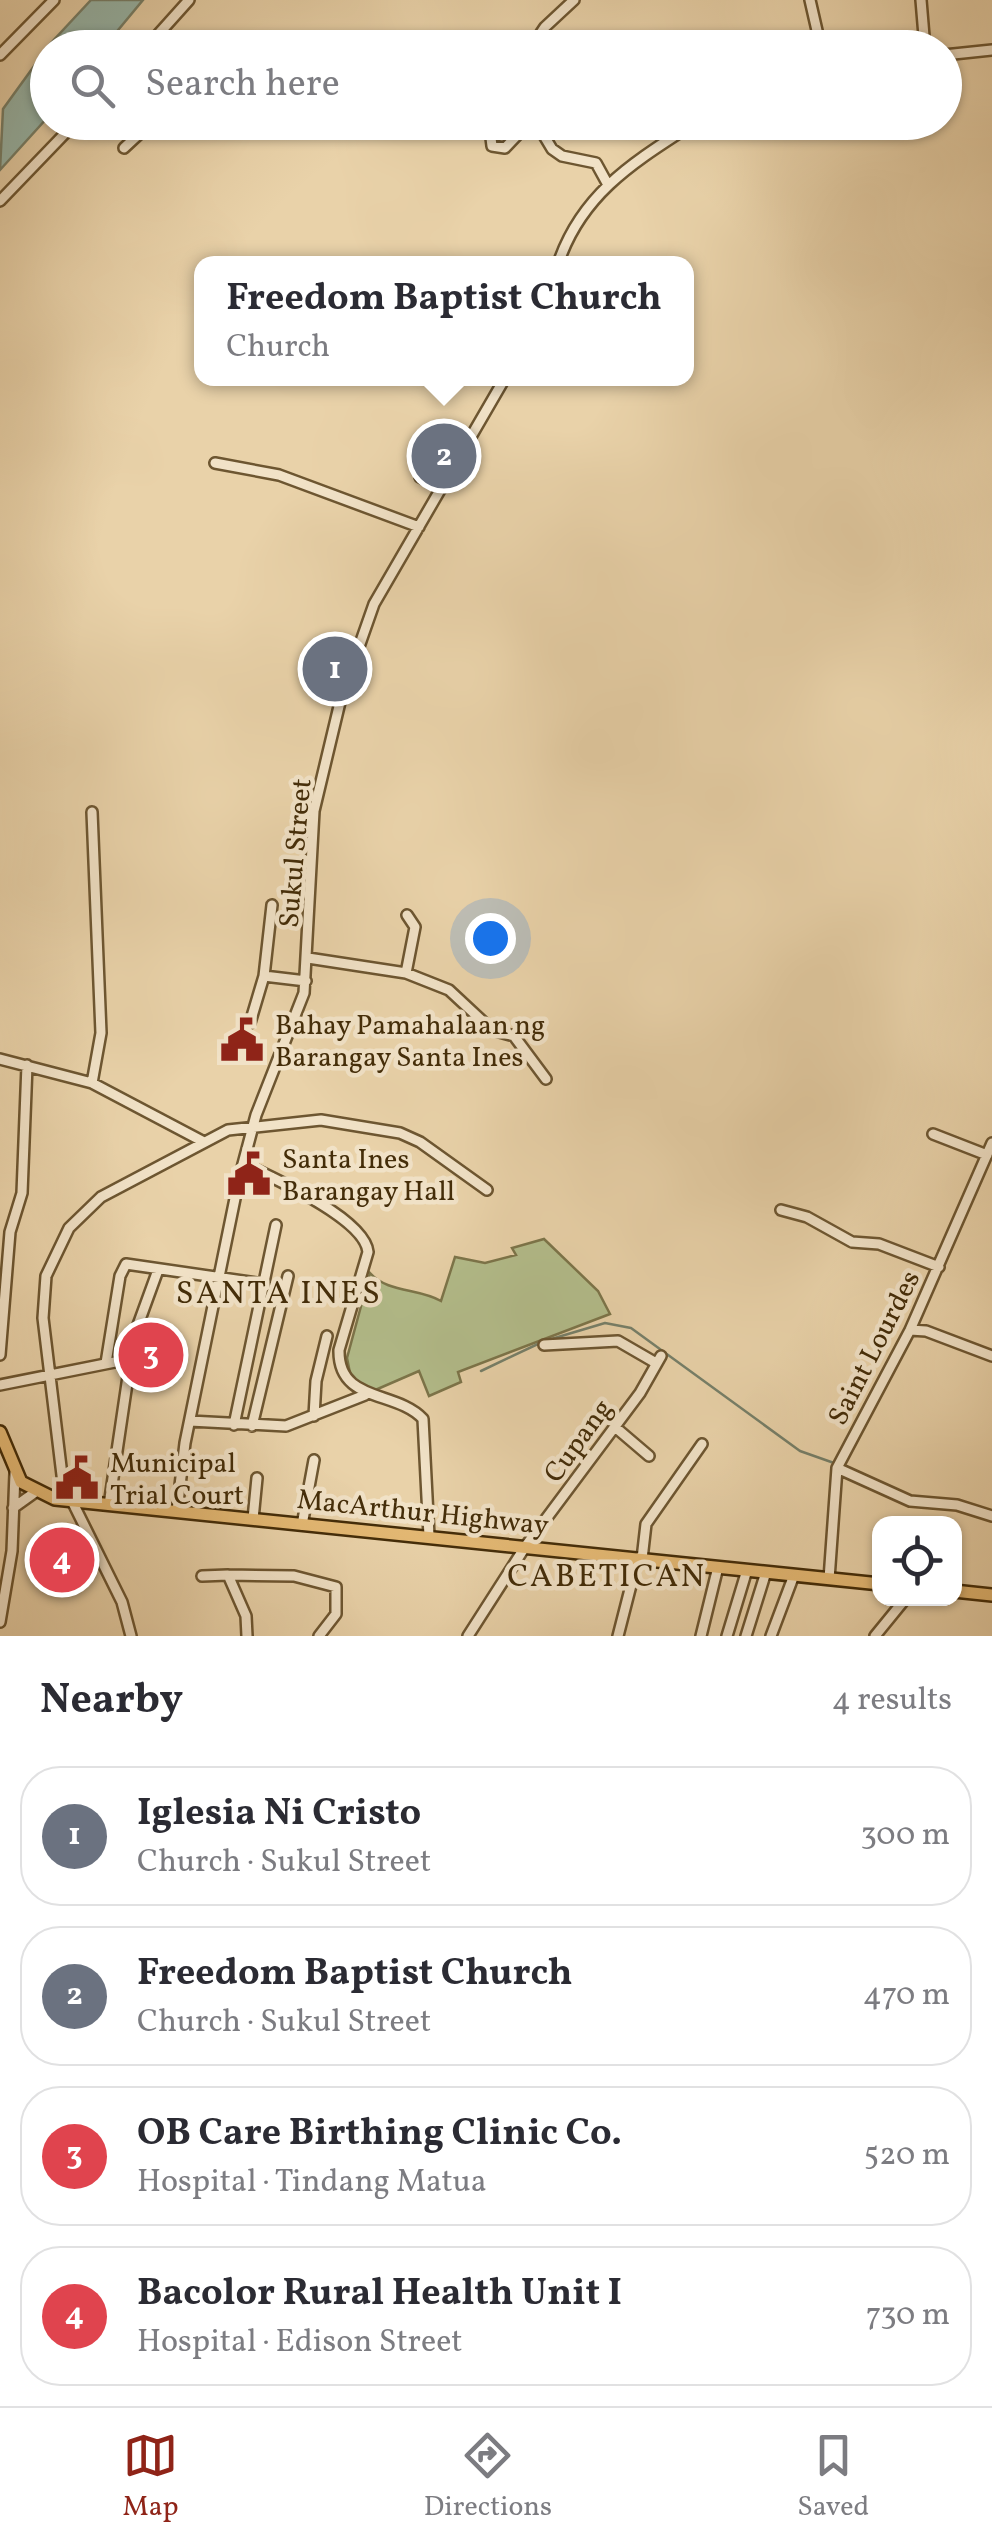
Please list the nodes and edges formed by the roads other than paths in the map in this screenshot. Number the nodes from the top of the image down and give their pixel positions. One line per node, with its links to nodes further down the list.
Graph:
1 (54, 0): 12 (street)
2 (189, 0): 6 (street)
3 (574, 0): 7 (street)
4 (810, 0): 8 (street)
5 (920, 0): 9 (street)
6 (162, 30)
7 (543, 30)
8 (817, 30)
9 (923, 30)
10 (992, 50): 11 (street)
11 (962, 53)
12 (0, 54)
13 (59, 140): 21 (street)
14 (133, 140): 19 (street)
15 (491, 140): 16 (street)
16 (512, 140)
17 (547, 140): 20 (street)
18 (670, 140): 20 (street)
19 (124, 148)
20 (607, 183): 22 (street)
21 (0, 201)
22 (561, 256)
23 (500, 386): 26 (street, Sukul Street)
24 (215, 463): 27 (street)
25 (420, 477): 26 (street)
26 (442, 488): 27 (street, Sukul Street)
27 (419, 526): 31 (street, Sukul Street)
28 (92, 812): 39 (street)
29 (272, 905): 33 (street)
30 (407, 915): 32 (street)
31 (308, 958): 32 (street); 34 (street, Sukul Street)
32 (406, 973): 38 (street)
33 (264, 976): 34 (street); 35 (street)
34 (306, 981): 40 (street, Sukul Street)
35 (250, 1023)
36 (0, 1059): 37 (street)
37 (27, 1065): 39 (street); 57 (street)
38 (546, 1078)
39 (92, 1083): 42 (street)
40 (254, 1125): 42 (street); 45 (street, Sukul Street); 46 (street)
41 (933, 1134): 44 (street)
42 (202, 1141): 61 (street)
43 (992, 1143): 44 (street, Saint Lourdes)
44 (987, 1155): 49 (street, Saint Lourdes)
45 (244, 1164): 52 (street, Sukul Street); 63 (street)
46 (487, 1190)
47 (781, 1210): 49 (street)
48 (276, 1225): 53 (street)
49 (939, 1267): 54 (street, Saint Lourdes)
50 (158, 1270): 52 (street); 59 (street); 60 (street)
51 (288, 1276): 67 (street)
52 (219, 1277): 53 (street); 65 (street, Sukul Street)
53 (264, 1284): 66 (street)
54 (910, 1330): 58 (street); 73 (street, Saint Lourdes)
55 (327, 1336): 64 (street)
56 (544, 1346): 68 (street, Cupang)
57 (0, 1355)
58 (992, 1356)
59 (130, 1359): 60 (street); 78 (street)
60 (106, 1363): 61 (street)
61 (50, 1374): 62 (street); 77 (street)
62 (0, 1385)
63 (365, 1395): 64 (street); 86 (street)
64 (314, 1416): 67 (street)
65 (190, 1421): 66 (street); 80 (street, Sukul Street)
66 (234, 1425): 67 (street)
67 (252, 1426)
68 (614, 1427): 71 (street); 87 (street, Cupang)
69 (0, 1432): 74 (main road)
70 (702, 1444): 88 (street)
71 (648, 1456)
72 (314, 1460): 83 (street)
73 (839, 1465): 81 (street); 95 (street, Saint Lourdes)
74 (16, 1473): 76 (main road); 79 (street)
75 (258, 1478): 82 (street)
76 (34, 1492): 77 (main road, MacArthur Highway); 79 (street)
77 (69, 1501): 78 (main road, MacArthur Highway); 101 (street)
78 (109, 1505): 80 (main road, MacArthur Highway)
79 (13, 1508): 85 (street)
80 (176, 1511): 82 (main road, MacArthur Highway)
81 (992, 1516)
82 (253, 1518): 83 (main road, MacArthur Highway)
83 (302, 1525): 86 (main road, MacArthur Highway)
84 (0, 1532): 85 (street)
85 (13, 1534): 100 (street)
86 (429, 1536): 87 (main road, MacArthur Highway)
87 (525, 1546): 88 (main road, MacArthur Highway); 104 (street, Cupang)
88 (640, 1558): 89 (main road, MacArthur Highway); 105 (street)
89 (718, 1567): 90 (main road, MacArthur Highway); 106 (street)
90 (747, 1570): 91 (main road, MacArthur Highway); 107 (street)
91 (766, 1572): 93 (main road, MacArthur Highway); 108 (street)
92 (228, 1575): 94 (street); 102 (street); 103 (street)
93 (794, 1575): 95 (main road, MacArthur Highway); 109 (street)
94 (202, 1576)
95 (829, 1578): 96 (main road, MacArthur Highway)
96 (872, 1583)
97 (962, 1593): 98 (main road)
98 (992, 1595)
99 (900, 1606): 110 (street)
100 (0, 1622)
101 (131, 1636)
102 (247, 1636)
103 (319, 1636)
104 (468, 1636)
105 (618, 1636)
106 (701, 1636)
107 (727, 1636)
108 (746, 1636)
109 (771, 1636)
110 (876, 1636)

